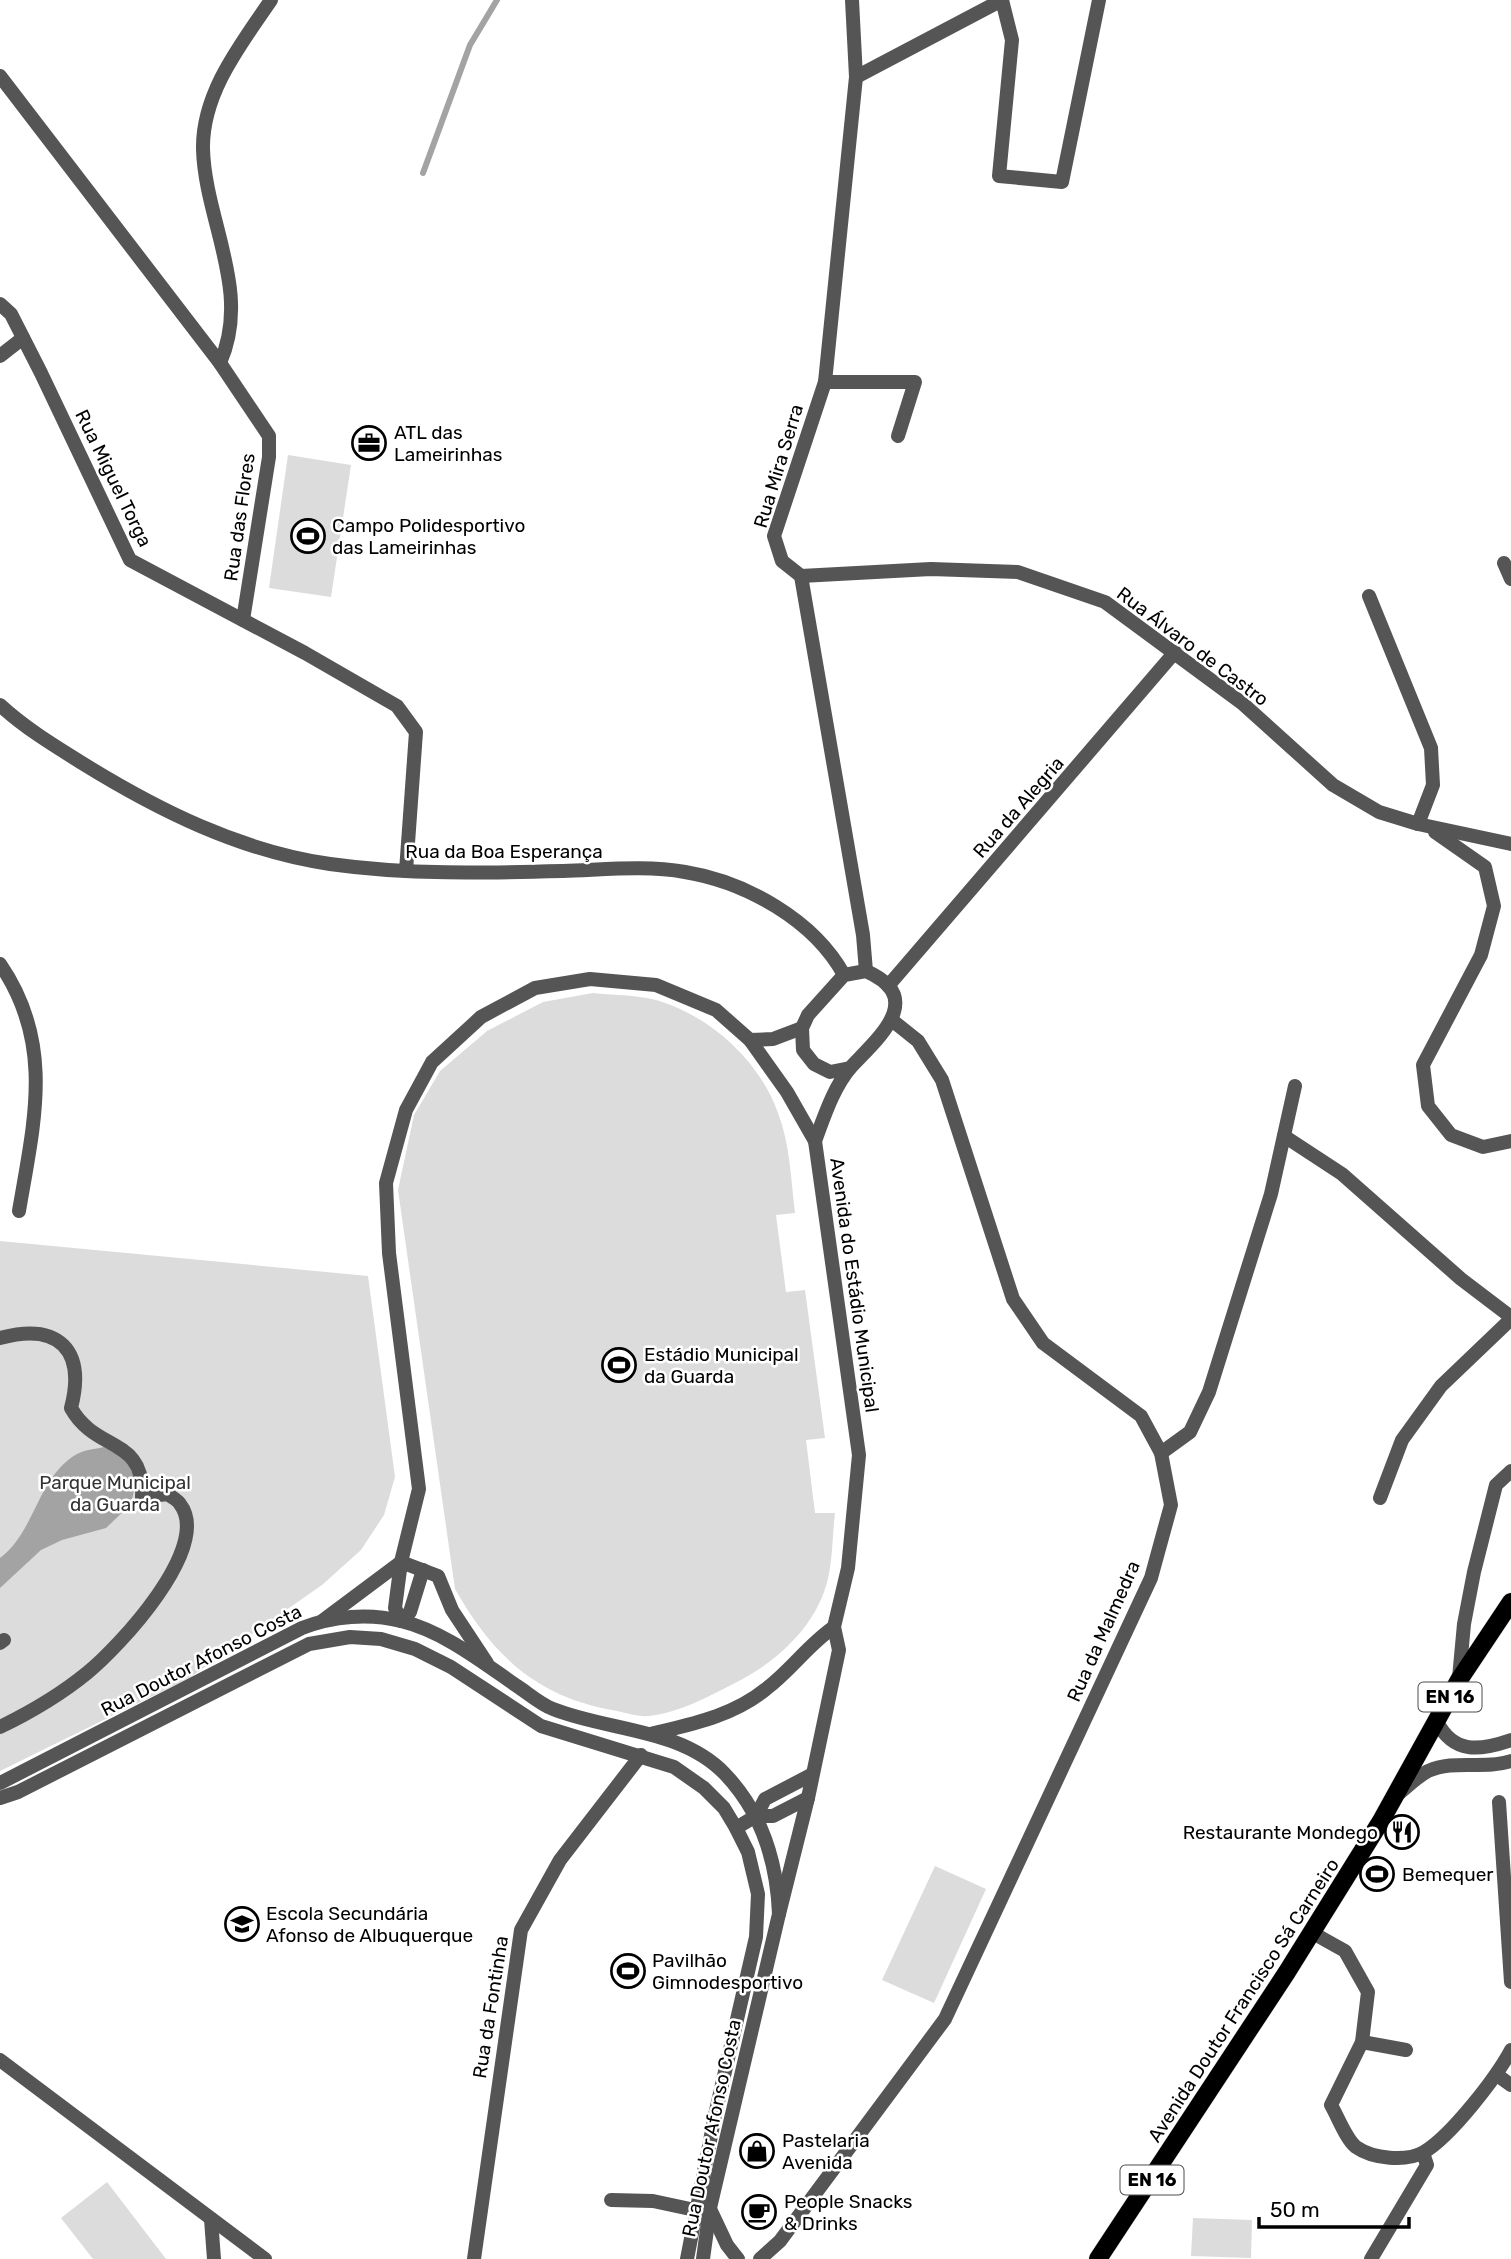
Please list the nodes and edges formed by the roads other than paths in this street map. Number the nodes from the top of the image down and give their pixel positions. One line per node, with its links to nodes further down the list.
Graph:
1 (271, 0): 10 (street)
2 (852, 0): 6 (street, Rua Mira Serra)
3 (1002, 0): 4 (street); 6 (street)
4 (1099, 0)
5 (0, 76): 10 (street, Rua das Flores)
6 (856, 77): 11 (street, Rua Mira Serra)
7 (0, 304): 8 (street, Rua Miguel Torga)
8 (23, 338): 9 (street); 17 (street, Rua Miguel Torga)
9 (0, 356)
10 (220, 363): 17 (street, Rua das Flores)
11 (825, 382): 12 (street); 14 (street, Rua Mira Serra)
12 (898, 436)
13 (1504, 563): 15 (street)
14 (801, 576): 18 (street, Rua Álvaro de Castro); 24 (street)
15 (1511, 579)
16 (1369, 596): 20 (street)
17 (243, 620): 22 (street)
18 (1175, 652): 20 (street, Rua Álvaro de Castro); 26 (street, Rua da Alegria)
19 (0, 705): 22 (street, Rua da Boa Esperança)
20 (1423, 826): 21 (street); 34 (street)
21 (1511, 844)
22 (406, 871): 25 (street, Rua da Boa Esperança)
23 (0, 964): 35 (street)
24 (866, 971): 25 (street); 26 (street)
25 (844, 975): 28 (street)
26 (888, 986): 27 (street)
27 (893, 1021): 30 (street); 38 (street, Rua da Malmedra)
28 (802, 1028): 29 (street); 30 (street)
29 (750, 1040): 33 (street, Avenida do Estádio Municipal); 41 (street, Avenida do Estádio Municipal)
30 (850, 1068): 33 (street)
31 (1295, 1086): 32 (street)
32 (1284, 1136): 36 (street); 38 (street)
33 (815, 1141): 46 (street, Avenida do Estádio Municipal)
34 (1511, 1141)
35 (19, 1211)
36 (1511, 1318): 40 (street)
37 (0, 1338): 51 (street)
38 (1161, 1453): 89 (street, Rua da Malmedra)
39 (1511, 1471): 49 (street)
40 (1380, 1498)
41 (401, 1562): 42 (street); 44 (street); 45 (street, Avenida do Estádio Municipal)
42 (423, 1570): 45 (street); 48 (street)
43 (1511, 1602): 49 (main road, EN 16)
44 (322, 1621): 45 (street, Rua Doutor Afonso Costa); 60 (street, Rua Doutor Afonso Costa)
45 (401, 1621): 47 (street); 48 (street, Rua Doutor Afonso Costa)
46 (834, 1627): 52 (street); 59 (street, Avenida do Estádio Municipal)
47 (396, 1642): 55 (street, Rua Doutor Afonso Costa); 62 (street, Rua Doutor Afonso Costa)
48 (490, 1668): 52 (street, Rua Doutor Afonso Costa)
49 (1459, 1680): 50 (main road, EN 16)
50 (1437, 1722): 53 (street); 56 (main road, EN 16)
51 (0, 1727)
52 (651, 1734): 65 (street, Rua Doutor Afonso Costa)
53 (1446, 1740): 54 (street); 56 (street)
54 (1511, 1740)
55 (641, 1755): 66 (street, Rua Doutor Afonso Costa); 85 (street, Rua da Fontinha)
56 (1418, 1755): 58 (street); 61 (main road, EN 16)
57 (1511, 1760): 58 (street)
58 (1428, 1771): 61 (street)
59 (811, 1774): 63 (street, Avenida do Estádio Municipal); 65 (street)
60 (0, 1783)
61 (1396, 1795): 69 (main road, Avenida Doutor Francisco Sá Carneiro / EN 16)
62 (0, 1798)
63 (808, 1798): 65 (street); 68 (street, Avenida do Estádio Municipal)
64 (1499, 1802): 67 (street)
65 (756, 1816): 66 (street); 68 (street, Rua Doutor Afonso Costa)
66 (736, 1828): 80 (street, Rua Doutor Afonso Costa)
67 (1507, 1871): 70 (street)
68 (779, 1914): 80 (street, Rua Doutor Afonso Costa)
69 (1311, 1932): 72 (street); 82 (main road, Avenida Doutor Francisco Sá Carneiro / EN 16)
70 (1511, 1971): 71 (street)
71 (1511, 1982)
72 (1362, 2042): 73 (street); 78 (street)
73 (1406, 2050)
74 (1511, 2050): 76 (street)
75 (0, 2060): 81 (street)
76 (1497, 2075): 77 (street); 78 (street)
77 (1511, 2085)
78 (1423, 2153): 90 (street)
79 (611, 2200): 80 (street)
80 (703, 2209): 86 (street, Rua Doutor Afonso Costa); 87 (street, Rua Doutor Afonso Costa); 88 (street)
81 (211, 2218): 83 (street); 84 (street)
82 (1106, 2256)
83 (214, 2259)
84 (265, 2259)
85 (474, 2259)
86 (687, 2259)
87 (704, 2259)
88 (738, 2259)
89 (760, 2259)
90 (1371, 2259)

